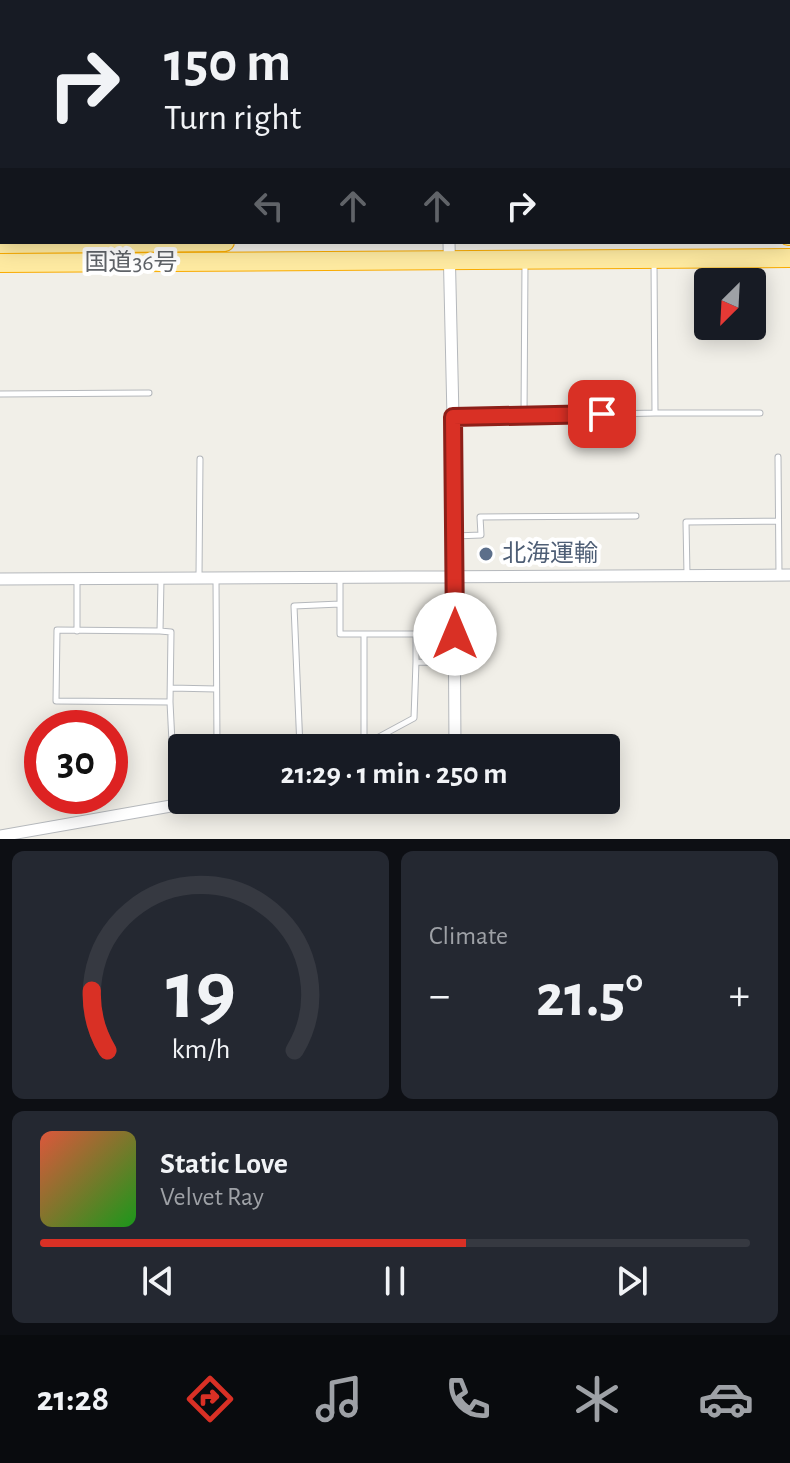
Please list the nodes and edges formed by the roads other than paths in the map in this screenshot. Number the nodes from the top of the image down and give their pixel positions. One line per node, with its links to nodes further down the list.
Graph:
1 (155, 244): 7 (street)
2 (449, 250): 3 (highway, 国道36号); 7 (highway, 国道36号); 13 (street)
3 (525, 258): 4 (highway, 国道36号); 12 (lane)
4 (654, 258): 5 (highway, 国道36号); 10 (lane)
5 (790, 258)
6 (0, 263): 7 (highway, 国道36号)
7 (156, 264)
8 (149, 393): 9 (lane)
9 (0, 394)
10 (655, 413): 11 (lane); 12 (lane)
11 (760, 413)
12 (524, 416): 13 (lane)
13 (453, 417): 18 (street)
14 (778, 457): 17 (lane)
15 (200, 459): 23 (lane)
16 (636, 516): 18 (lane)
17 (778, 521): 19 (lane); 20 (lane)
18 (454, 536): 21 (street)
19 (687, 575): 20 (street); 21 (street)
20 (784, 575)
21 (455, 577): 25 (street); 33 (street)
22 (161, 578): 23 (street); 27 (street); 30 (lane)
23 (199, 578): 24 (street)
24 (216, 578): 25 (street); 35 (lane)
25 (340, 578): 28 (lane)
26 (0, 579): 27 (street)
27 (77, 579): 29 (lane)
28 (340, 604): 31 (lane); 39 (lane)
29 (77, 631): 30 (lane); 36 (lane)
30 (160, 631): 34 (lane)
31 (364, 634): 32 (lane); 40 (lane)
32 (416, 662): 33 (lane); 41 (lane)
33 (455, 663): 42 (street)
34 (171, 688): 35 (lane); 36 (lane)
35 (216, 689): 38 (lane)
36 (170, 702): 37 (lane)
37 (172, 734)
38 (217, 734)
39 (299, 734)
40 (364, 734)
41 (384, 734)
42 (455, 734)
43 (168, 806): 44 (street)
44 (0, 836)

